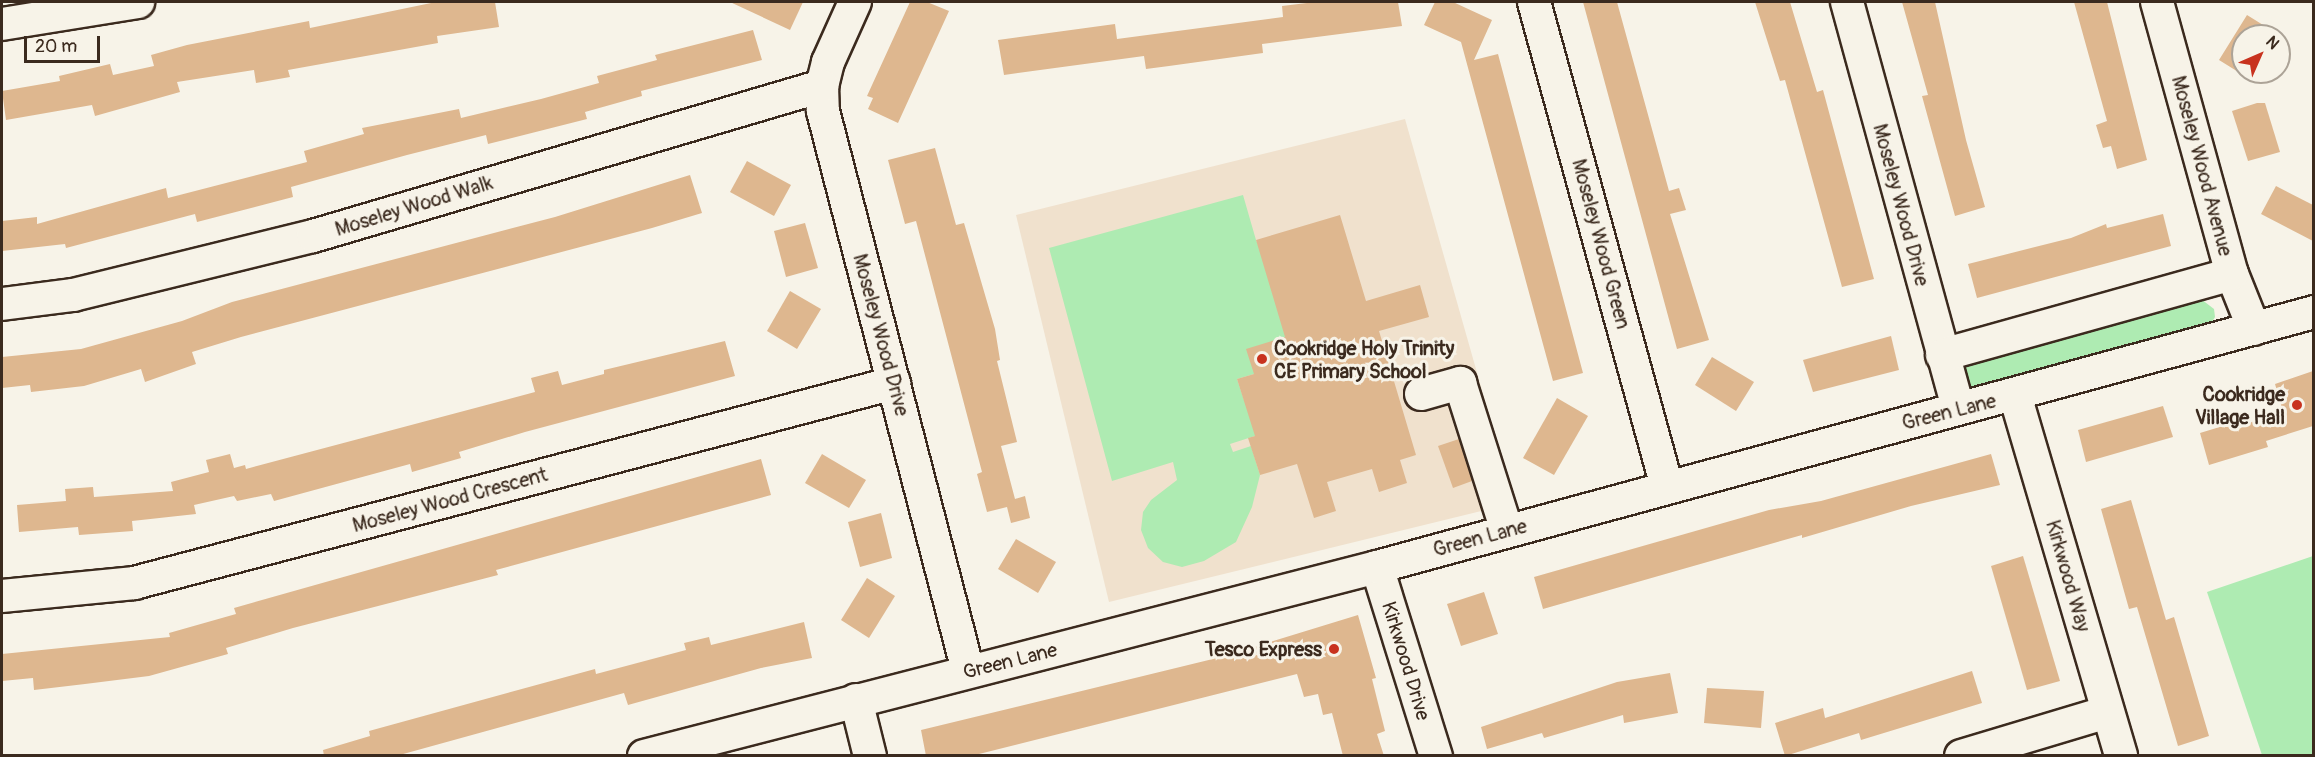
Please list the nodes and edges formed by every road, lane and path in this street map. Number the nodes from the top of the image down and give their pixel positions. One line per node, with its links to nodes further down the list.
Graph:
1 (138, 2): 6 (street)
2 (855, 2): 7 (street, Moseley Wood Drive)
3 (1534, 2): 17 (street, Moseley Wood Green)
4 (1847, 2): 12 (street, Moseley Wood Drive)
5 (2157, 2): 8 (street, Moseley Wood Avenue)
6 (2, 24)
7 (822, 86): 9 (street, Moseley Wood Walk); 13 (street, Moseley Wood Drive)
8 (2232, 274): 11 (street, Moseley Wood Avenue); 12 (street)
9 (2, 304)
10 (2313, 312): 11 (street, Green Lane)
11 (2254, 329): 15 (street, Green Lane)
12 (1942, 355): 16 (street, Moseley Wood Drive)
13 (894, 383): 20 (street, Moseley Wood Crescent); 21 (street, Moseley Wood Drive)
14 (1420, 394): 18 (street)
15 (2015, 395): 16 (street, Green Lane); 23 (street, Kirkwood Way)
16 (1958, 408): 17 (street, Green Lane)
17 (1668, 487): 18 (street, Green Lane)
18 (1508, 531): 19 (street, Green Lane)
19 (1377, 567): 21 (street, Green Lane); 26 (street, Kirkwood Drive)
20 (2, 597)
21 (968, 671): 22 (street, Green Lane)
22 (856, 700): 24 (street, Green Lane); 25 (street)
23 (2108, 712): 27 (street); 28 (street, Kirkwood Way)
24 (644, 756)
25 (870, 756)
26 (1436, 756)
27 (1961, 756)
28 (2121, 756)

